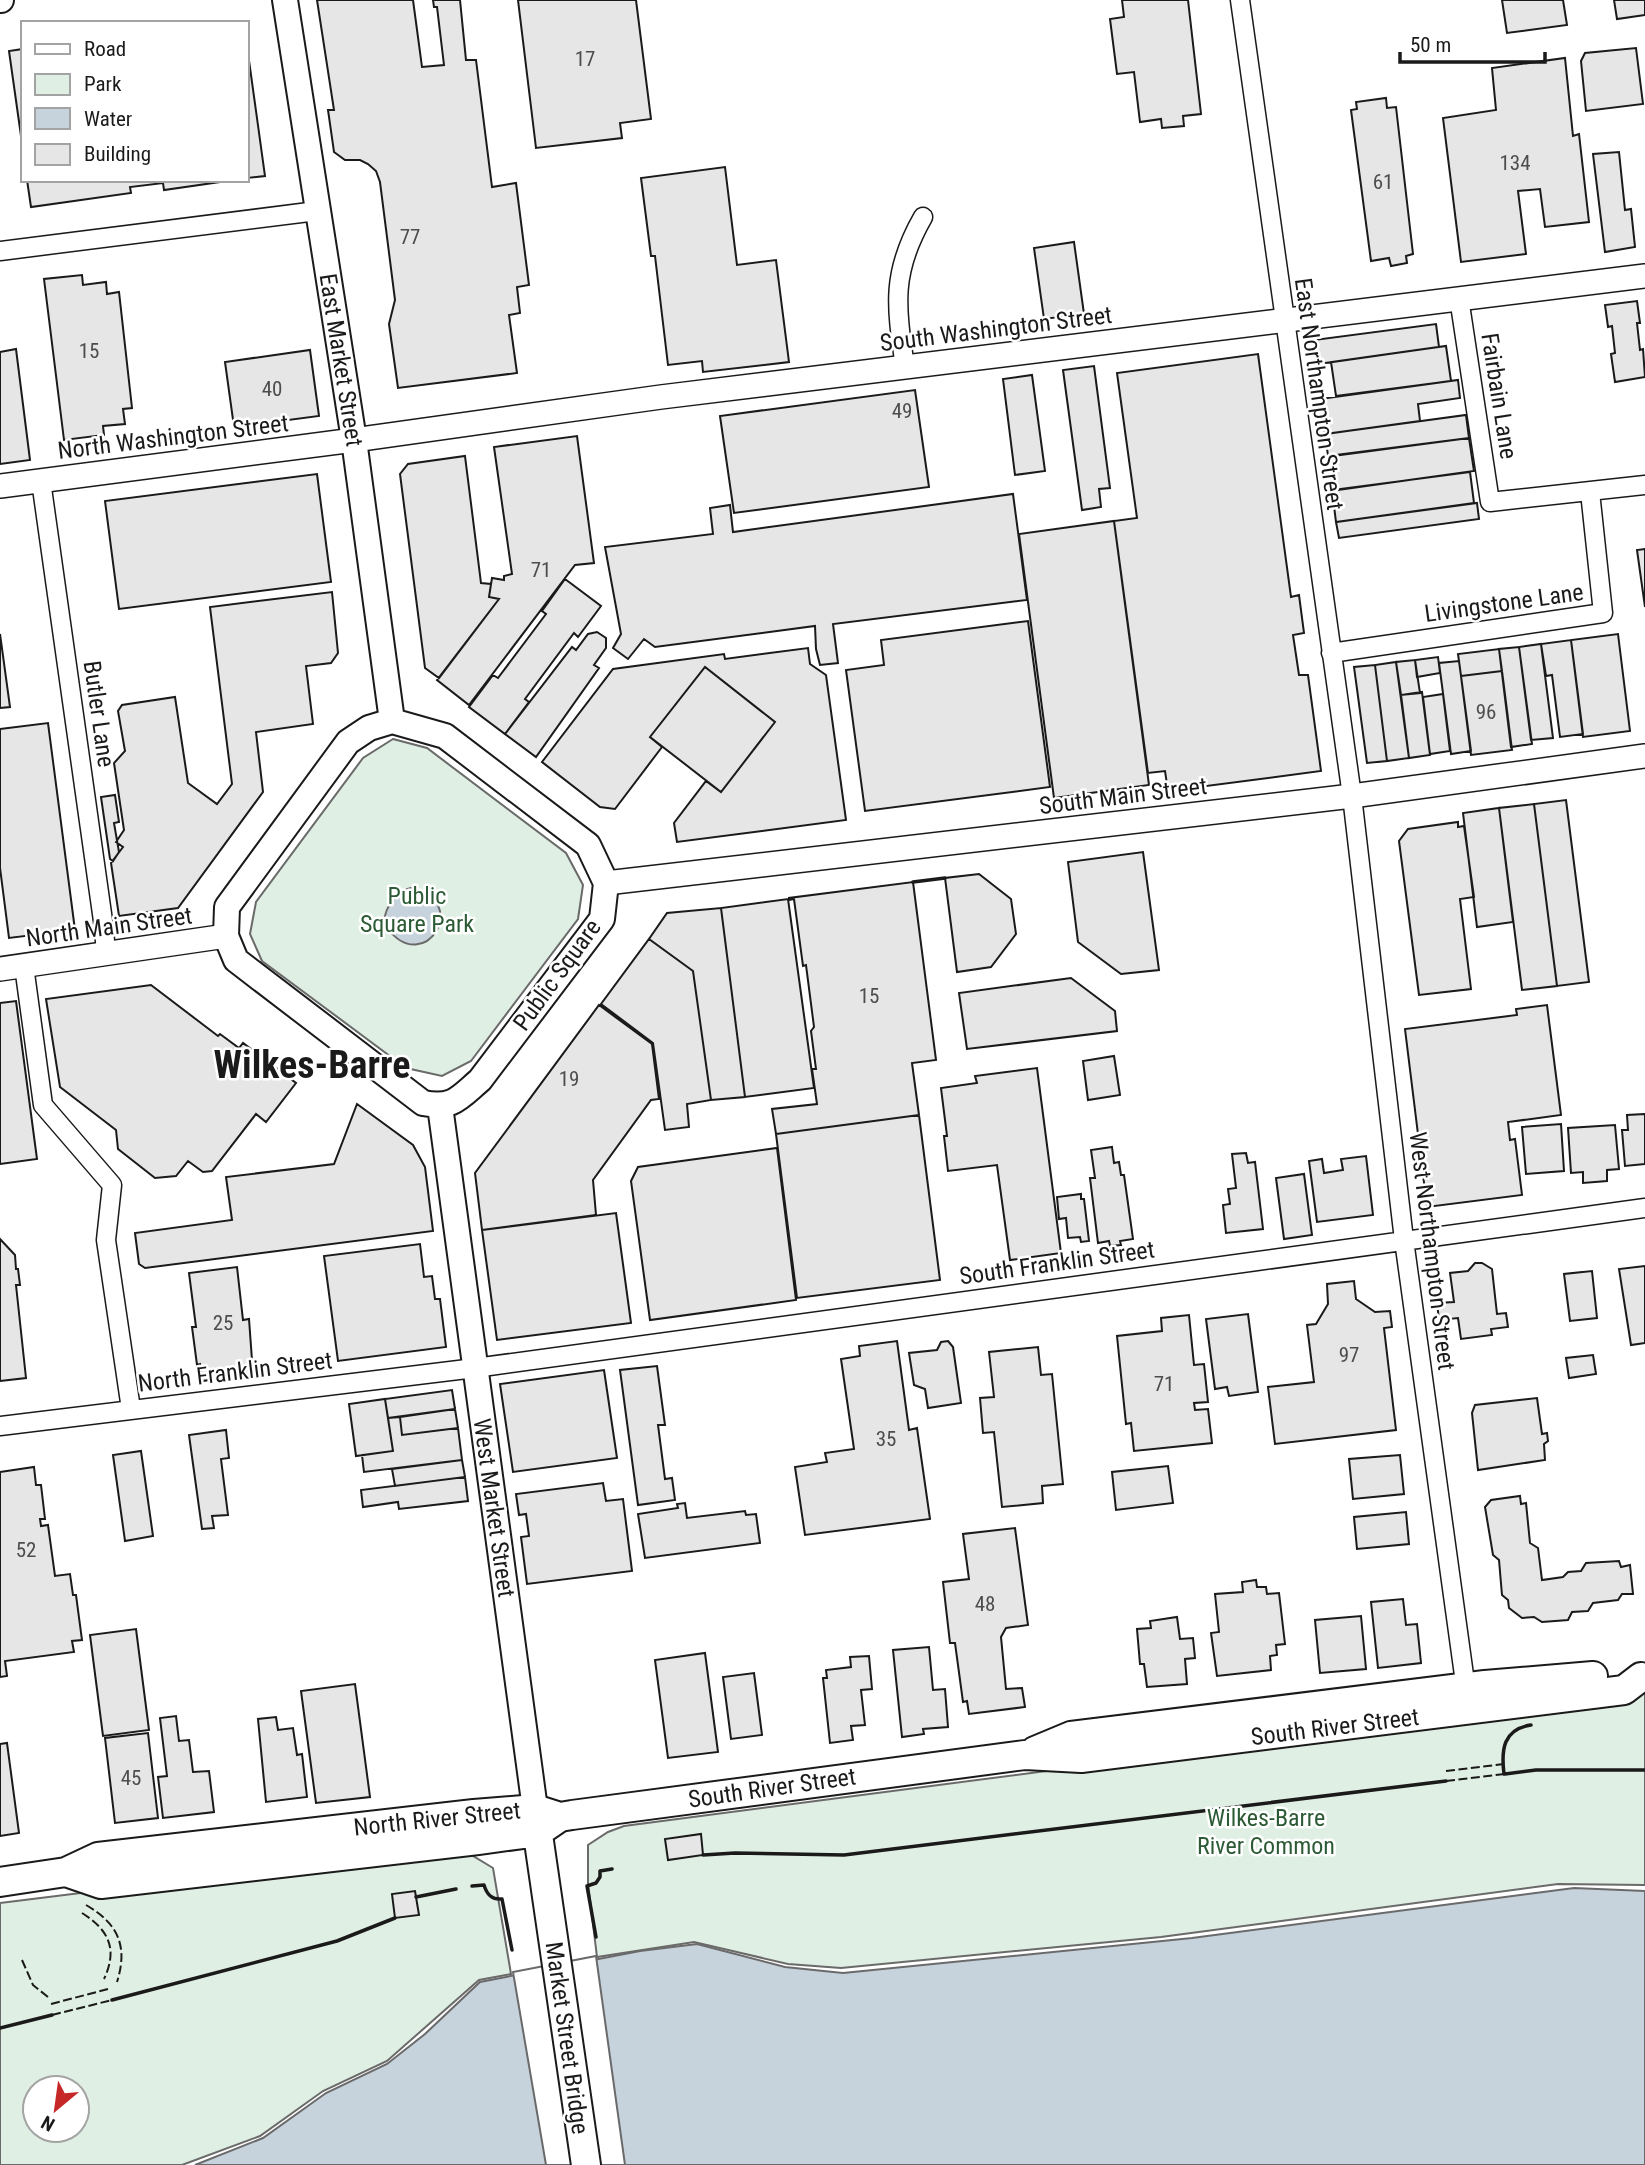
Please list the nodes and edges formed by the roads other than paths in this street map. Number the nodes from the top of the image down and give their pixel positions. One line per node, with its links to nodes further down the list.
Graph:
1 (285, 0): 3 (main road, East Market Street)
2 (1240, 0): 8 (street, East Northampton Street)
3 (317, 211): 5 (street); 10 (main road, East Market Street)
4 (923, 217): 9 (street)
5 (0, 251)
6 (1645, 276): 7 (street, South Washington Street)
7 (1459, 298): 8 (street, South Washington Street); 14 (street, Fairbain Lane)
8 (1283, 320): 9 (street, South Washington Street); 15 (street, East Northampton Street)
9 (905, 367): 10 (street, South Washington Street)
10 (354, 440): 11 (street, North Washington Street); 16 (main road, East Market Street)
11 (41, 481): 13 (street, North Washington Street); 21 (street, Butler Lane)
12 (1645, 485): 14 (street)
13 (0, 486)
14 (1590, 492): 15 (street, Livingstone Lane)
15 (1331, 653): 18 (street, East Northampton Street)
16 (392, 721): 19 (main road); 20 (main road)
17 (1645, 756): 18 (street, South Main Street)
18 (1352, 796): 19 (street, South Main Street); 26 (street, West Northampton Street)
19 (606, 883): 24 (main road, Public Square)
20 (226, 936): 21 (street, North Main Street); 24 (main road)
21 (106, 955): 22 (street, North Main Street)
22 (24, 966): 23 (street, North Main Street); 28 (street)
23 (0, 969)
24 (440, 1106): 27 (main road, West Market Street)
25 (1645, 1208): 26 (street, South Franklin Street)
26 (1404, 1240): 27 (street, South Franklin Street); 31 (street, West Northampton Street)
27 (475, 1368): 28 (street, North Franklin Street); 32 (main road, West Market Street)
28 (131, 1409): 29 (street, North Franklin Street)
29 (0, 1426)
30 (1643, 1677): 31 (main road, South River Street)
31 (1467, 1699): 32 (main road, South River Street)
32 (544, 1820): 33 (main road, North River Street); 34 (main road, West Market Street)
33 (0, 1882)
34 (548, 1911): 35 (main road, Market Street Bridge)
35 (586, 2165)

